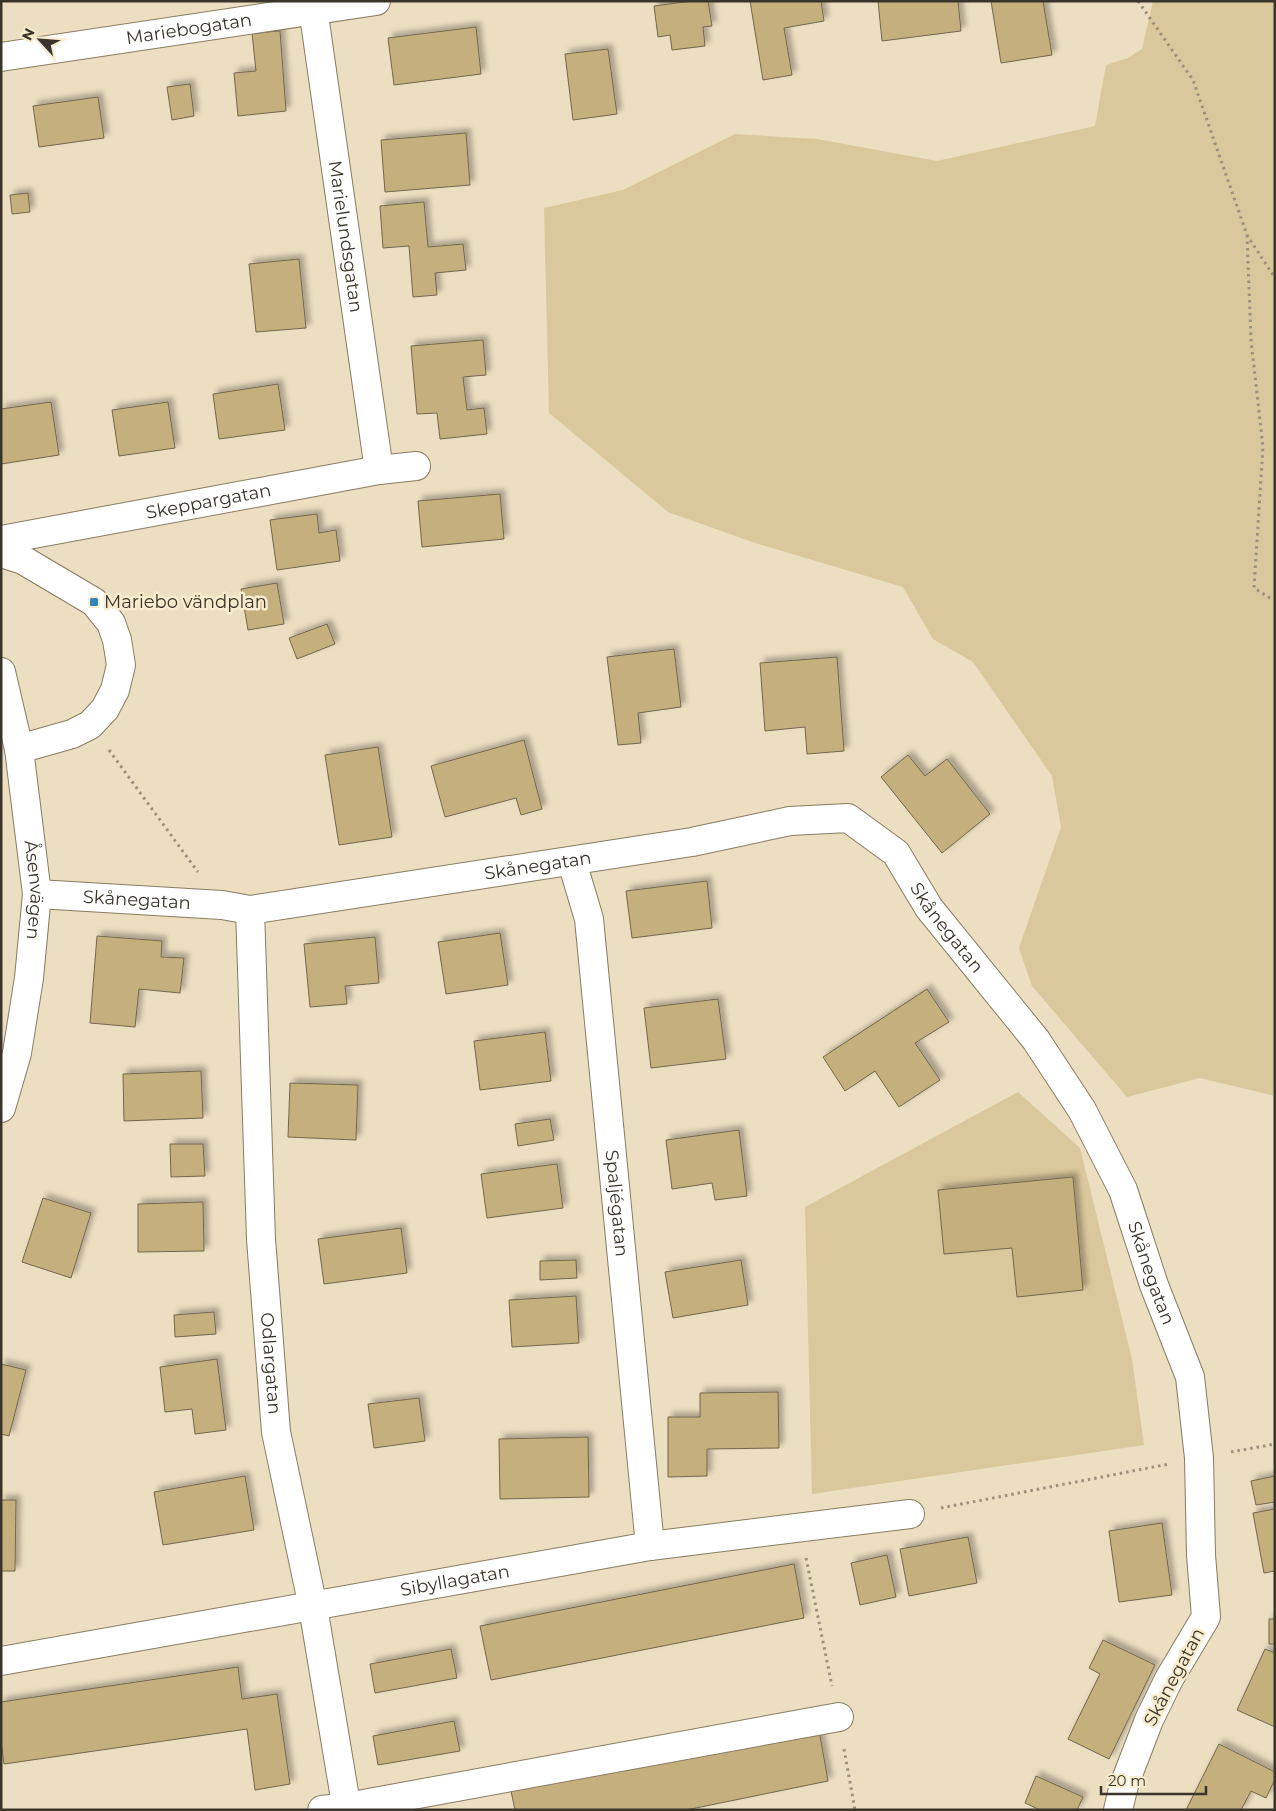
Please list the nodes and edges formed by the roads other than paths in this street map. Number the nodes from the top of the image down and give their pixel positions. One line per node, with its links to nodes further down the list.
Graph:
1 (376, 1): 2 (street, Mariebogatan)
2 (312, 6): 3 (street, Mariebogatan); 5 (street, Marielundsgatan)
3 (1, 57)
4 (416, 466): 5 (street, Skeppargatan)
5 (379, 470): 6 (street, Skeppargatan)
6 (1, 540)
7 (1, 553): 9 (street)
8 (1, 672): 9 (street, Åsenvägen)
9 (19, 749): 11 (street, Åsenvägen)
10 (572, 862): 12 (street, Skånegatan); 15 (street, Spaljégatan); 20 (street, Skånegatan)
11 (37, 894): 12 (street, Skånegatan); 13 (street, Åsenvägen)
12 (250, 910): 16 (street, Odlargatan)
13 (1, 1108)
14 (910, 1514): 15 (street, Sibyllagatan)
15 (650, 1546): 16 (street, Sibyllagatan)
16 (313, 1607): 17 (street, Sibyllagatan); 19 (street, Odlargatan)
17 (1, 1661)
18 (839, 1717): 19 (street)
19 (339, 1809)
20 (1118, 1810)

